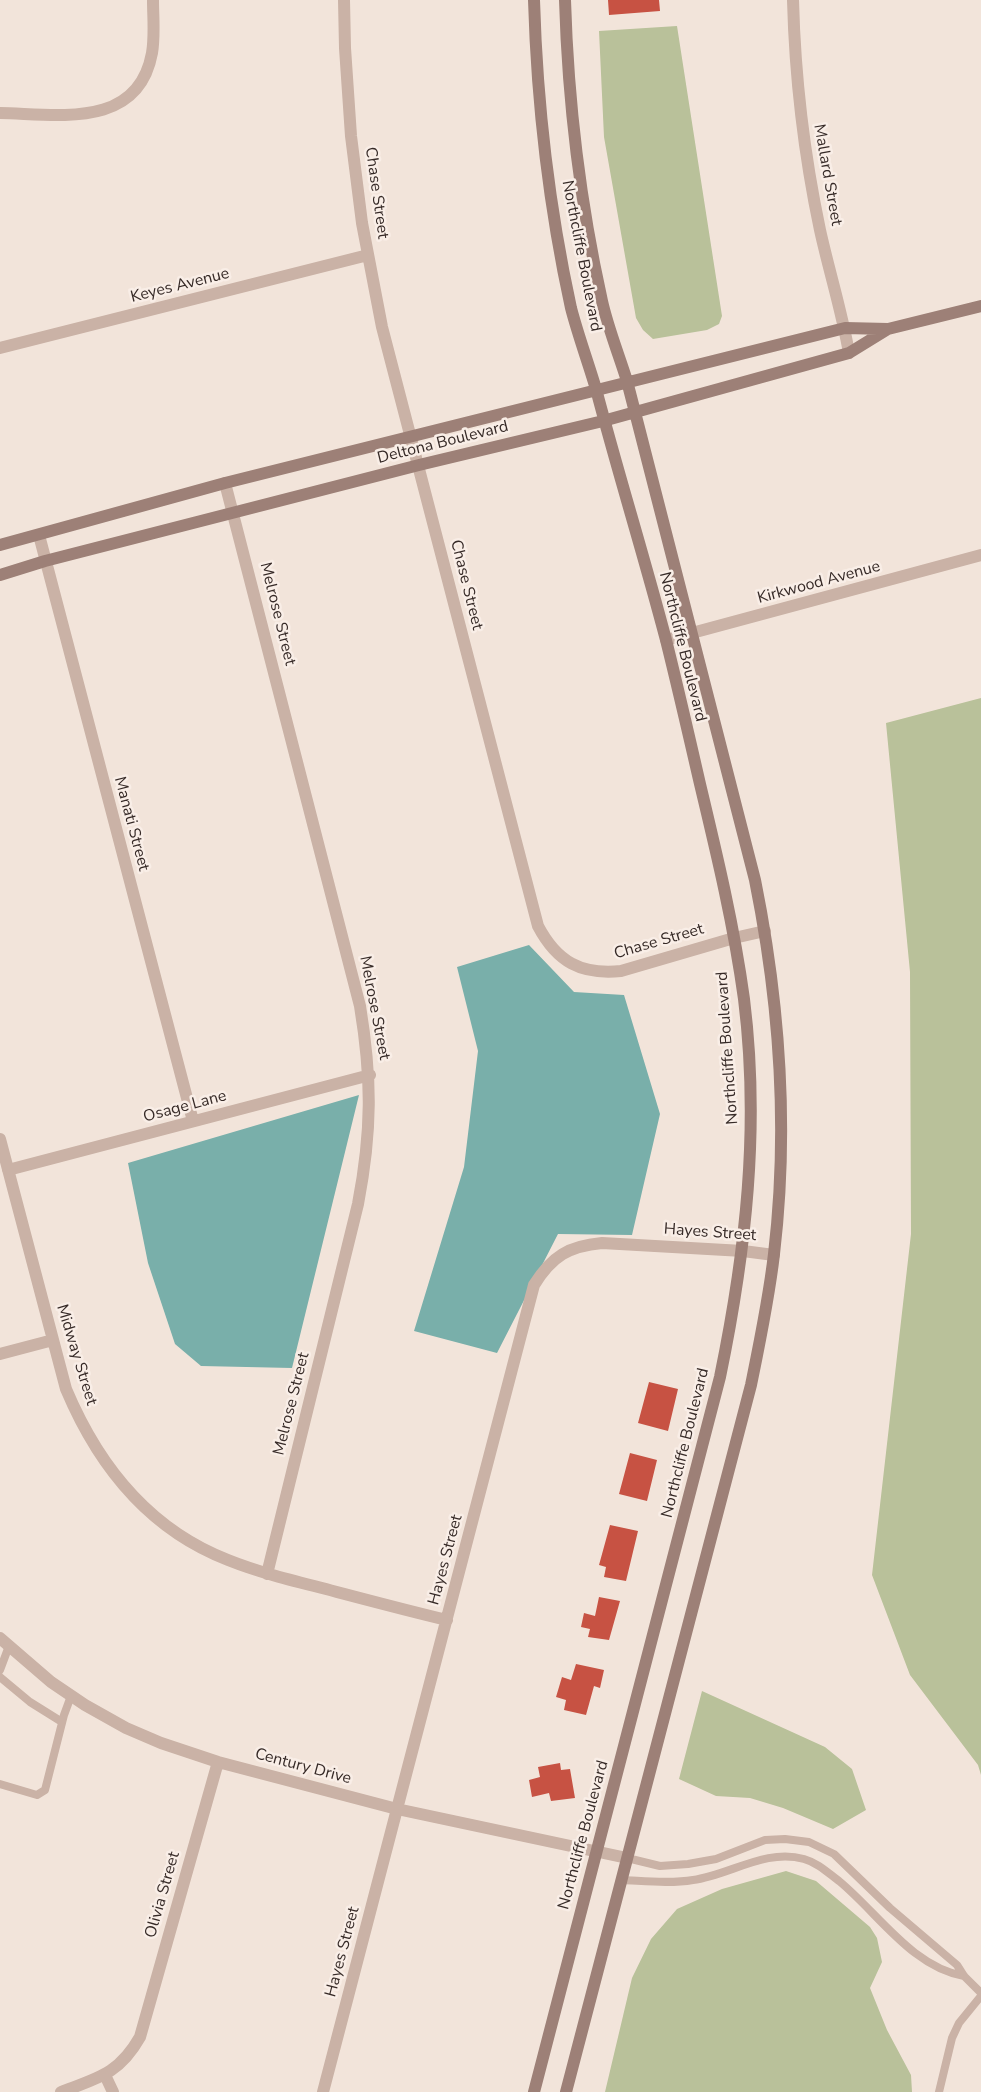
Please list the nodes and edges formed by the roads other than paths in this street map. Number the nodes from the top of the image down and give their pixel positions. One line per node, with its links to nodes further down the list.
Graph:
1 (153, 0): 6 (street)
2 (344, 0): 7 (street, Chase Street)
3 (534, 0): 14 (main road, Northcliffe Boulevard)
4 (565, 0): 13 (main road, Northcliffe Boulevard)
5 (792, 0): 9 (street, Mallard Street)
6 (0, 113)
7 (368, 255): 11 (street, Keyes Avenue); 17 (street, Chase Street)
8 (981, 306): 10 (main road, Deltona Boulevard)
9 (845, 328): 10 (main road, Deltona Boulevard); 12 (street, Mallard Street); 13 (main road, Deltona Boulevard)
10 (888, 329): 12 (main road, Deltona Boulevard)
11 (0, 348)
12 (850, 353): 15 (main road, Deltona Boulevard)
13 (627, 381): 14 (main road, Deltona Boulevard); 15 (main road, Northcliffe Boulevard)
14 (596, 389): 16 (main road, Northcliffe Boulevard); 17 (main road, Deltona Boulevard)
15 (635, 411): 16 (main road, Deltona Boulevard); 26 (main road, Northcliffe Boulevard)
16 (603, 421): 18 (main road, Deltona Boulevard); 27 (main road, Northcliffe Boulevard)
17 (411, 436): 18 (street, Chase Street); 19 (main road, Deltona Boulevard)
18 (419, 465): 20 (main road, Deltona Boulevard); 29 (street, Chase Street)
19 (225, 483): 20 (street, Melrose Street); 21 (main road, Deltona Boulevard)
20 (234, 513): 24 (main road, Deltona Boulevard); 30 (street, Melrose Street)
21 (39, 535): 22 (main road, Deltona Boulevard); 24 (street, Manati Street)
22 (0, 545)
23 (981, 555): 26 (street, Kirkwood Avenue)
24 (45, 561): 25 (main road, Deltona Boulevard); 31 (street, Manati Street)
25 (0, 575)
26 (691, 634): 27 (street, Kirkwood Avenue); 28 (main road, Northcliffe Boulevard)
27 (666, 640): 29 (main road, Northcliffe Boulevard)
28 (765, 932): 29 (street, Chase Street); 35 (main road, Northcliffe Boulevard)
29 (734, 938): 34 (main road, Northcliffe Boulevard)
30 (370, 1075): 31 (street, Osage Lane); 38 (street, Melrose Street)
31 (193, 1121): 33 (street, Osage Lane)
32 (0, 1139): 33 (street, Midway Street)
33 (8, 1170): 36 (street, Midway Street)
34 (743, 1251): 35 (street, Hayes Street); 39 (street, Hayes Street); 48 (main road, Northcliffe Boulevard)
35 (774, 1255): 49 (main road, Northcliffe Boulevard)
36 (53, 1340): 37 (street); 38 (street, Midway Street)
37 (0, 1354)
38 (267, 1574): 39 (street, Midway Street)
39 (447, 1620): 47 (street, Hayes Street)
40 (4, 1642): 41 (lane); 43 (street, Century Drive)
41 (0, 1670)
42 (0, 1676): 44 (lane)
43 (71, 1696): 44 (lane); 45 (street, Century Drive)
44 (62, 1722): 46 (lane)
45 (218, 1762): 47 (street, Century Drive); 53 (street, Olivia Street)
46 (0, 1784)
47 (397, 1809): 48 (street, Century Drive); 56 (street, Hayes Street)
48 (597, 1851): 49 (street, Century Drive); 57 (main road, Northcliffe Boulevard)
49 (627, 1858): 50 (main road, Northcliffe Boulevard); 51 (lane)
50 (621, 1880): 51 (lane); 58 (main road, Northcliffe Boulevard)
51 (964, 1976): 52 (lane)
52 (981, 1995): 59 (lane)
53 (106, 2075): 54 (street); 55 (street)
54 (61, 2092)
55 (113, 2092)
56 (323, 2092)
57 (534, 2092)
58 (566, 2092)
59 (939, 2092)

